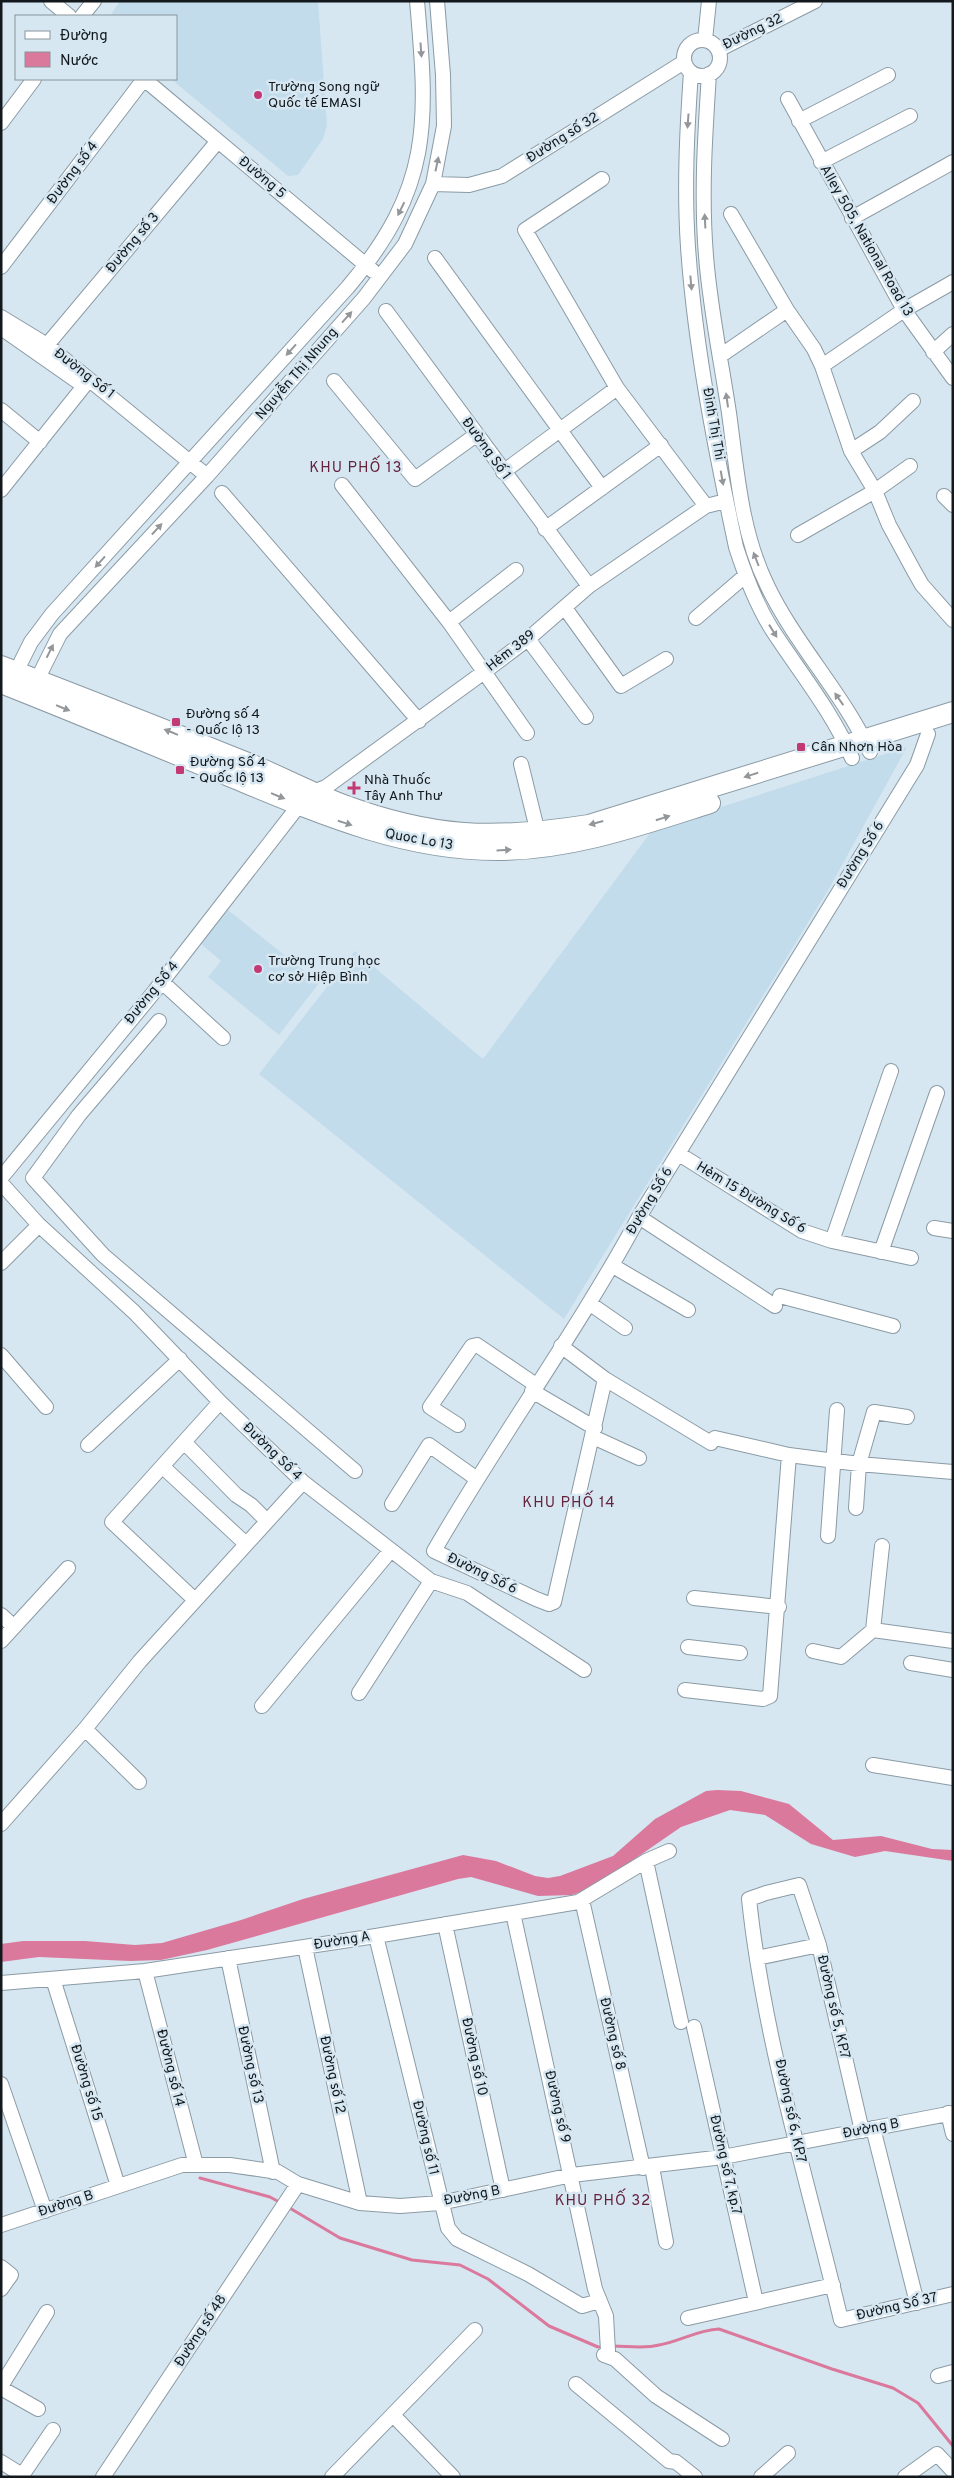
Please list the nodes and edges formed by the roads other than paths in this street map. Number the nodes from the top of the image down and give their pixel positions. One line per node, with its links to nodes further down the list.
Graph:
1 (51, 1): 7 (street)
2 (94, 1): 8 (street)
3 (417, 1): 29 (street, Nguyễn Thị Nhung, one-way to 29)
4 (437, 1): 25 (street, Nguyễn Thị Nhung, one-way to 4)
5 (709, 1): 9 (street)
6 (815, 1): 10 (street, Đường 32)
7 (68, 15)
8 (83, 15)
9 (704, 40): 10 (street); 11 (street)
10 (718, 50): 12 (street)
11 (688, 67): 12 (street); 25 (street, Đường số 32); 62 (street, Đinh Thị Thi, one-way to 62)
12 (708, 74): 41 (street, Đinh Thị Thi, one-way to 12)
13 (888, 75): 19 (street)
14 (33, 80): 20 (street)
15 (143, 80): 30 (street, Đường số 4)
16 (145, 80): 21 (street, Đường 5)
17 (788, 99): 19 (street, Alley 505, National Road 13)
18 (910, 116): 22 (street)
19 (799, 121): 22 (street, Alley 505, National Road 13)
20 (1, 123)
21 (218, 141): 29 (street, Đường 5); 39 (street, Đường số 3)
22 (821, 162): 27 (street, Alley 505, National Road 13)
23 (953, 162): 27 (street)
24 (602, 179): 45 (street)
25 (433, 184): 31 (street, Nguyễn Thị Nhung)
26 (731, 214): 33 (street)
27 (852, 218): 34 (street, Alley 505, National Road 13)
28 (435, 258): 48 (street)
29 (366, 265): 31 (street, Đường 5); 53 (street, Nguyễn Thị Nhung, one-way to 53)
30 (1, 267)
31 (381, 278): 56 (street, Nguyễn Thị Nhung, one-way to 31)
32 (953, 282): 34 (street)
33 (787, 310): 41 (street); 42 (street)
34 (904, 310): 40 (street, Alley 505, National Road 13); 42 (street)
35 (386, 311): 49 (street, Đường Số 1)
36 (1, 317): 39 (street, Đường Số 1)
37 (1, 328): 50 (street)
38 (953, 334): 40 (street)
39 (47, 345): 53 (street, Đường Số 1)
40 (933, 352): 43 (street, Alley 505, National Road 13)
41 (720, 356): 84 (street, Đinh Thị Thi, one-way to 41)
42 (822, 366): 52 (street)
43 (953, 378)
44 (334, 381): 49 (street)
45 (617, 388): 48 (street); 51 (street)
46 (914, 402): 52 (street)
47 (1, 410): 50 (street)
48 (560, 431): 55 (street); 58 (street)
49 (476, 435): 55 (street, Đường Số 1)
50 (40, 442): 59 (street)
51 (661, 445): 58 (street); 63 (street)
52 (851, 451): 60 (street)
53 (191, 462): 56 (street, Đường Số 1); 76 (street, Nguyễn Thị Nhung, one-way to 76)
54 (910, 466): 60 (street)
55 (503, 472): 64 (street, Đường Số 1)
56 (207, 476): 77 (street, Nguyễn Thị Nhung, one-way to 56)
57 (342, 485): 72 (street)
58 (602, 488): 64 (street)
59 (1, 490)
60 (875, 491): 65 (street); 71 (street)
61 (222, 493): 80 (street)
62 (726, 501): 63 (street); 67 (street, Đinh Thị Thi)
63 (706, 506): 68 (street, Hẻm 389)
64 (545, 529): 68 (street, Đường Số 1)
65 (798, 535)
66 (516, 570): 72 (street)
67 (745, 576): 70 (street); 84 (street, Đinh Thị Thi, one-way to 84)
68 (589, 586): 69 (street, Hẻm 389)
69 (565, 608): 73 (street, Hẻm 389); 74 (street)
70 (696, 618)
71 (953, 620)
72 (449, 622): 75 (street)
73 (528, 639): 75 (street, Hẻm 389); 79 (street)
74 (666, 659)
75 (484, 672): 80 (street, Hẻm 389); 82 (street)
76 (7, 677): 77 (highway, Quoc Lo 13)
77 (33, 687): 86 (highway, Quoc Lo 13)
78 (953, 712): 84 (highway, Quoc Lo 13)
79 (586, 717)
80 (419, 721): 86 (street, Hẻm 389)
81 (953, 726): 83 (highway, Quoc Lo 13)
82 (527, 733)
83 (928, 734): 84 (highway, Quoc Lo 13); 95 (street, Đường Số 6)
84 (858, 749): 86 (highway, Quoc Lo 13, one-way to 84); 87 (highway, Quoc Lo 13, one-way to 87)
85 (521, 764): 87 (street)
86 (306, 798): 87 (highway, Quoc Lo 13); 88 (street, Đường Số 4)
87 (538, 833)
88 (162, 982): 90 (street); 93 (street, Đường Số 4)
89 (159, 1021): 94 (street)
90 (223, 1038)
91 (891, 1071): 102 (street)
92 (937, 1093): 103 (street)
93 (65, 1100): 94 (street); 96 (street, Đường Số 4)
94 (79, 1115): 129 (street)
95 (680, 1154): 98 (street, Đường Số 6); 102 (street, Hẻm 15 Đường Số 6)
96 (1, 1178)
97 (1, 1183): 99 (street, Đường Số 4)
98 (639, 1217): 106 (street, Đường Số 6); 109 (street)
99 (39, 1225): 105 (street); 113 (street, Đường Số 4)
100 (934, 1228): 101 (street)
101 (953, 1231)
102 (832, 1241): 103 (street, Hẻm 15 Đường Số 6)
103 (881, 1252): 104 (street, Hẻm 15 Đường Số 6)
104 (911, 1258)
105 (1, 1263)
106 (613, 1266): 107 (street, Đường Số 6); 108 (street)
107 (589, 1303): 110 (street); 111 (street, Đường Số 6)
108 (688, 1310)
109 (893, 1326)
110 (625, 1328)
111 (561, 1346): 114 (street); 115 (street, Đường Số 6)
112 (1, 1355): 117 (street)
113 (180, 1359): 116 (street, Đường Số 4); 123 (street)
114 (605, 1379): 121 (street); 124 (street)
115 (534, 1388): 120 (street); 121 (street); 131 (street, Đường Số 6)
116 (220, 1402): 122 (street); 132 (street, Đường Số 4)
117 (46, 1407)
118 (837, 1410): 126 (street)
119 (907, 1417): 127 (street)
120 (458, 1425)
121 (594, 1432): 125 (street); 131 (street, Đường Số 6)
122 (184, 1442): 128 (street); 135 (street)
123 (88, 1445)
124 (789, 1455): 126 (street); 144 (street)
125 (639, 1458)
126 (832, 1460): 127 (street); 136 (street)
127 (859, 1464): 130 (street); 134 (street)
128 (162, 1467): 137 (street); 143 (street)
129 (355, 1471)
130 (953, 1472)
131 (477, 1479): 133 (street)
132 (303, 1482): 135 (street); 139 (street, Đường Số 4)
133 (392, 1504)
134 (856, 1508)
135 (267, 1521): 137 (street)
136 (828, 1536)
137 (246, 1544): 143 (street)
138 (882, 1546): 147 (street)
139 (391, 1550): 141 (street, Đường Số 4); 158 (street)
140 (68, 1568): 146 (street)
141 (431, 1581): 154 (street, Đường Số 4); 157 (street)
142 (694, 1598): 144 (street)
143 (195, 1600): 159 (street)
144 (779, 1607): 156 (street)
145 (1, 1615): 146 (street)
146 (14, 1627): 148 (street)
147 (873, 1630): 149 (street); 151 (street)
148 (1, 1641)
149 (953, 1642)
150 (688, 1647): 152 (street)
151 (813, 1652)
152 (740, 1653)
153 (911, 1663): 155 (street)
154 (584, 1670)
155 (953, 1670)
156 (685, 1690)
157 (359, 1693)
158 (262, 1706)
159 (85, 1729): 162 (street); 163 (street)
160 (873, 1765): 161 (street)
161 (953, 1778)
162 (139, 1782)
163 (1, 1824)
164 (670, 1851): 165 (street, Đường A)
165 (646, 1861): 167 (street, Đường A); 178 (street)
166 (799, 1885): 171 (street, Đường số 5, KP.7); 174 (street, Đường số 6, KP.7)
167 (582, 1900): 168 (street, Đường A); 187 (street, Đường số 8)
168 (513, 1912): 169 (street, Đường A); 189 (street, Đường số 9)
169 (445, 1924): 170 (street, Đường A); 192 (street, Đường số 10)
170 (376, 1936): 172 (street, Đường A); 194 (street, Đường số 11)
171 (819, 1945): 174 (street); 182 (street, Đường số 5, KP.7)
172 (305, 1947): 173 (street, Đường A); 193 (street, Đường số 12)
173 (228, 1958): 175 (street, Đường A); 188 (street, Đường số 13)
174 (757, 1958): 184 (street, Đường số 6, KP.7)
175 (145, 1971): 176 (street, Đường A); 186 (street, Đường số 14)
176 (53, 1979): 177 (street, Đường A); 191 (street, Đường số 15)
177 (1, 1983)
178 (681, 2022)
179 (694, 2027): 185 (street, Đường số 7, kp.7)
180 (1, 2084): 195 (street)
181 (950, 2113): 182 (street, Đường B); 183 (street)
182 (867, 2129): 184 (street, Đường B); 204 (street, Đường số 5, KP.7)
183 (953, 2134)
184 (796, 2144): 185 (street, Đường B); 199 (street, Đường số 6, KP.7)
185 (723, 2157): 187 (street, Đường B); 203 (street, Đường số 7, kp.7)
186 (196, 2165): 188 (street, Đường B); 191 (street, Đường B)
187 (647, 2167): 189 (street, Đường B); 197 (street, Đường số 8)
188 (273, 2172): 190 (street, Đường B)
189 (572, 2175): 192 (street, Đường B); 202 (street, Đường số 9)
190 (298, 2184): 193 (street, Đường B); 221 (street, Đường số 48)
191 (118, 2186): 195 (street, Đường B)
192 (503, 2190): 194 (street, Đường B)
193 (360, 2203): 194 (street, Đường B)
194 (440, 2203): 202 (street, Đường số 11)
195 (45, 2211): 196 (street, Đường B)
196 (1, 2225)
197 (666, 2242)
198 (1, 2267): 200 (street)
199 (833, 2285): 203 (street); 207 (street, Đường số 6, KP.7)
200 (1, 2289)
201 (953, 2294): 204 (street, Đường Số 37)
202 (599, 2301): 216 (street, Đường số 9)
203 (756, 2302): 206 (street)
204 (917, 2303): 207 (street, Đường Số 37)
205 (47, 2312): 212 (street)
206 (688, 2318)
207 (841, 2320)
208 (475, 2330): 214 (street)
209 (953, 2372): 210 (street)
210 (938, 2376)
211 (576, 2384): 224 (street)
212 (1, 2387): 213 (street)
213 (38, 2409)
214 (393, 2415): 222 (street); 223 (street)
215 (54, 2430): 220 (street)
216 (722, 2439)
217 (788, 2453): 225 (street)
218 (1, 2462): 220 (street)
219 (953, 2471): 226 (street)
220 (22, 2476)
221 (103, 2477)
222 (332, 2477)
223 (453, 2477)
224 (695, 2477)
225 (761, 2477)
226 (905, 2477)

